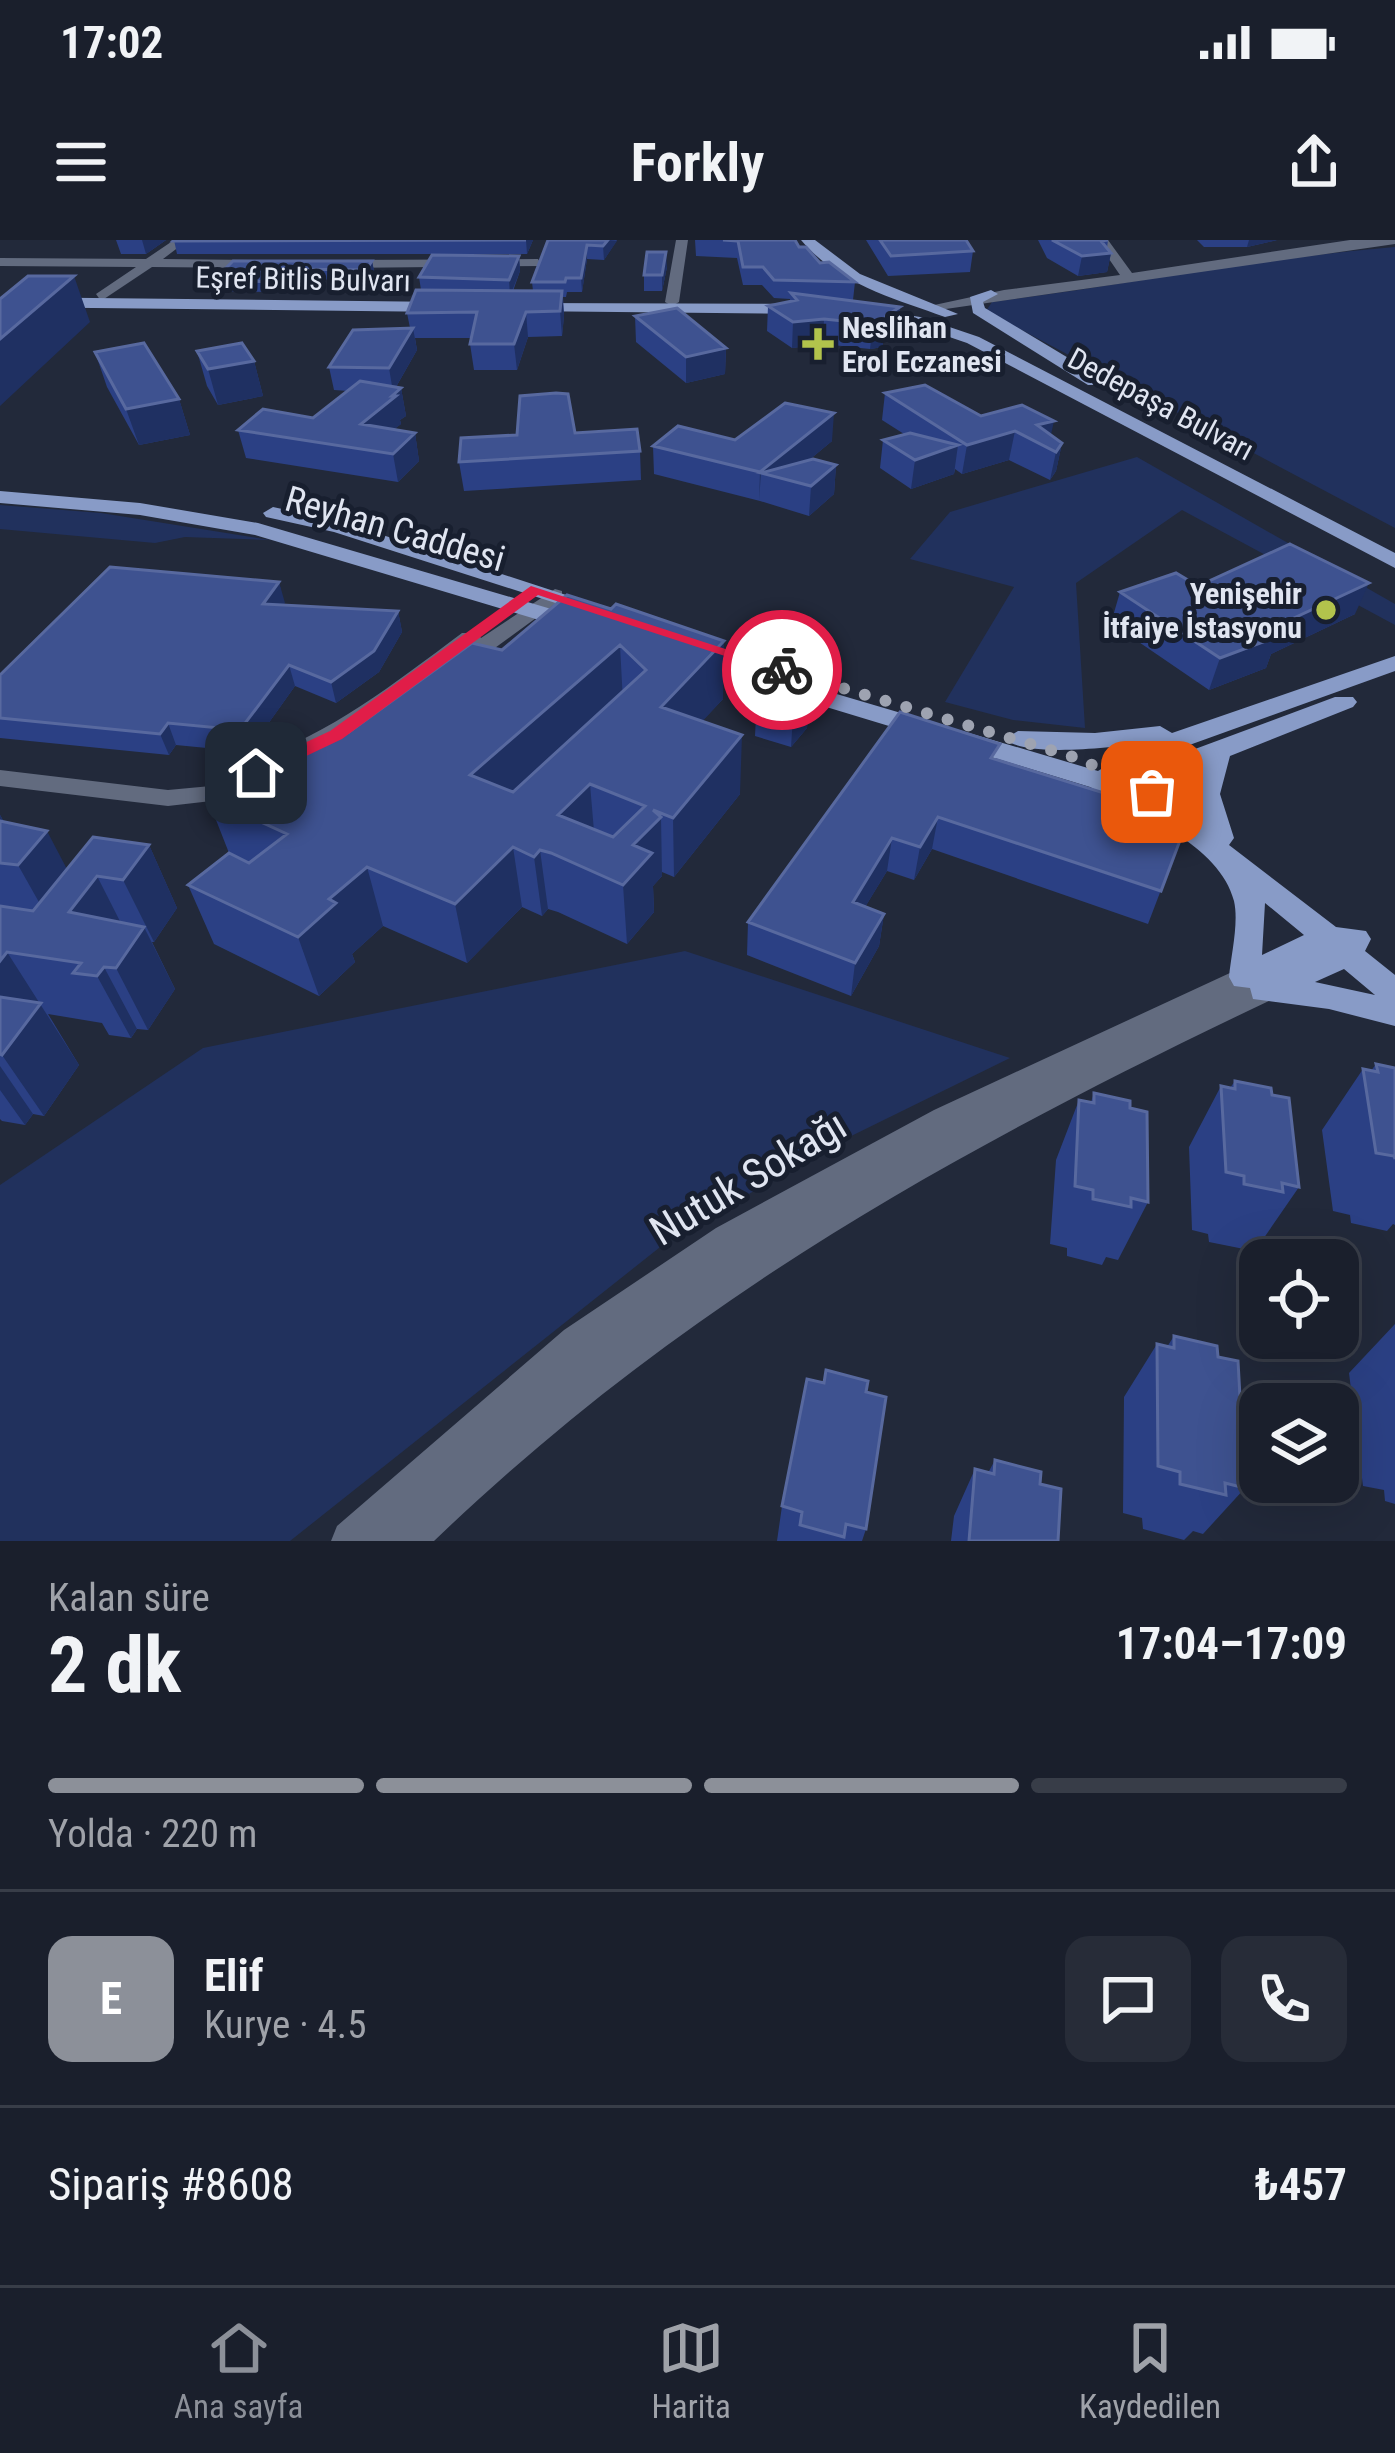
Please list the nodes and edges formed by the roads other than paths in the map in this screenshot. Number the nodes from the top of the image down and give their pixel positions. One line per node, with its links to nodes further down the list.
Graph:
1 (182, 240): 12 (street)
2 (543, 240): 9 (street)
3 (682, 240): 17 (street)
4 (791, 240): 20 (main road, Dedepaşa Bulvarı)
5 (808, 240): 18 (main road, Dedepaşa Bulvarı)
6 (1102, 240): 13 (street)
7 (1395, 240): 13 (street)
8 (0, 262): 12 (street)
9 (538, 263): 11 (street); 19 (street)
10 (286, 264): 12 (street)
11 (332, 264)
12 (148, 265): 15 (street)
13 (1129, 278): 14 (street)
14 (991, 295): 18 (street); 22 (main road)
15 (101, 297): 16 (main road, Eşref Bitlis Bulvarı); 16 (main road, Eşref Bitlis Bulvarı)
16 (0, 299)
17 (672, 302): 19 (main road); 19 (main road)
18 (923, 303): 20 (main road); 21 (main road); 22 (main road, Dedepaşa Bulvarı)
19 (509, 304)
20 (854, 304): 21 (main road, Dedepaşa Bulvarı)
21 (892, 316): 26 (main road, Dedepaşa Bulvarı)
22 (1094, 381): 25 (main road, Dedepaşa Bulvarı)
23 (0, 485): 27 (main road, Reyhan Caddesi)
24 (0, 497): 27 (main road, Reyhan Caddesi)
25 (1395, 542)
26 (1395, 562)
27 (535, 600): 28 (main road, Reyhan Caddesi); 33 (street); 34 (street)
28 (621, 627)
29 (1395, 663): 31 (main road)
30 (1395, 683): 31 (main road)
31 (1220, 737): 32 (main road); 35 (main road); 36 (main road)
32 (1018, 740): 35 (main road); 35 (main road)
33 (0, 762)
34 (0, 778)
35 (1121, 781): 36 (main road)
36 (1223, 849): 37 (main road); 39 (main road)
37 (1343, 944): 38 (main road); 39 (main road); 40 (main road)
38 (1395, 970)
39 (1255, 984): 41 (main road); 42 (street, Nutuk Sokağı); 43 (street, Nutuk Sokağı)
40 (1395, 993)
41 (1395, 1013)
42 (352, 1541)
43 (404, 1541)

